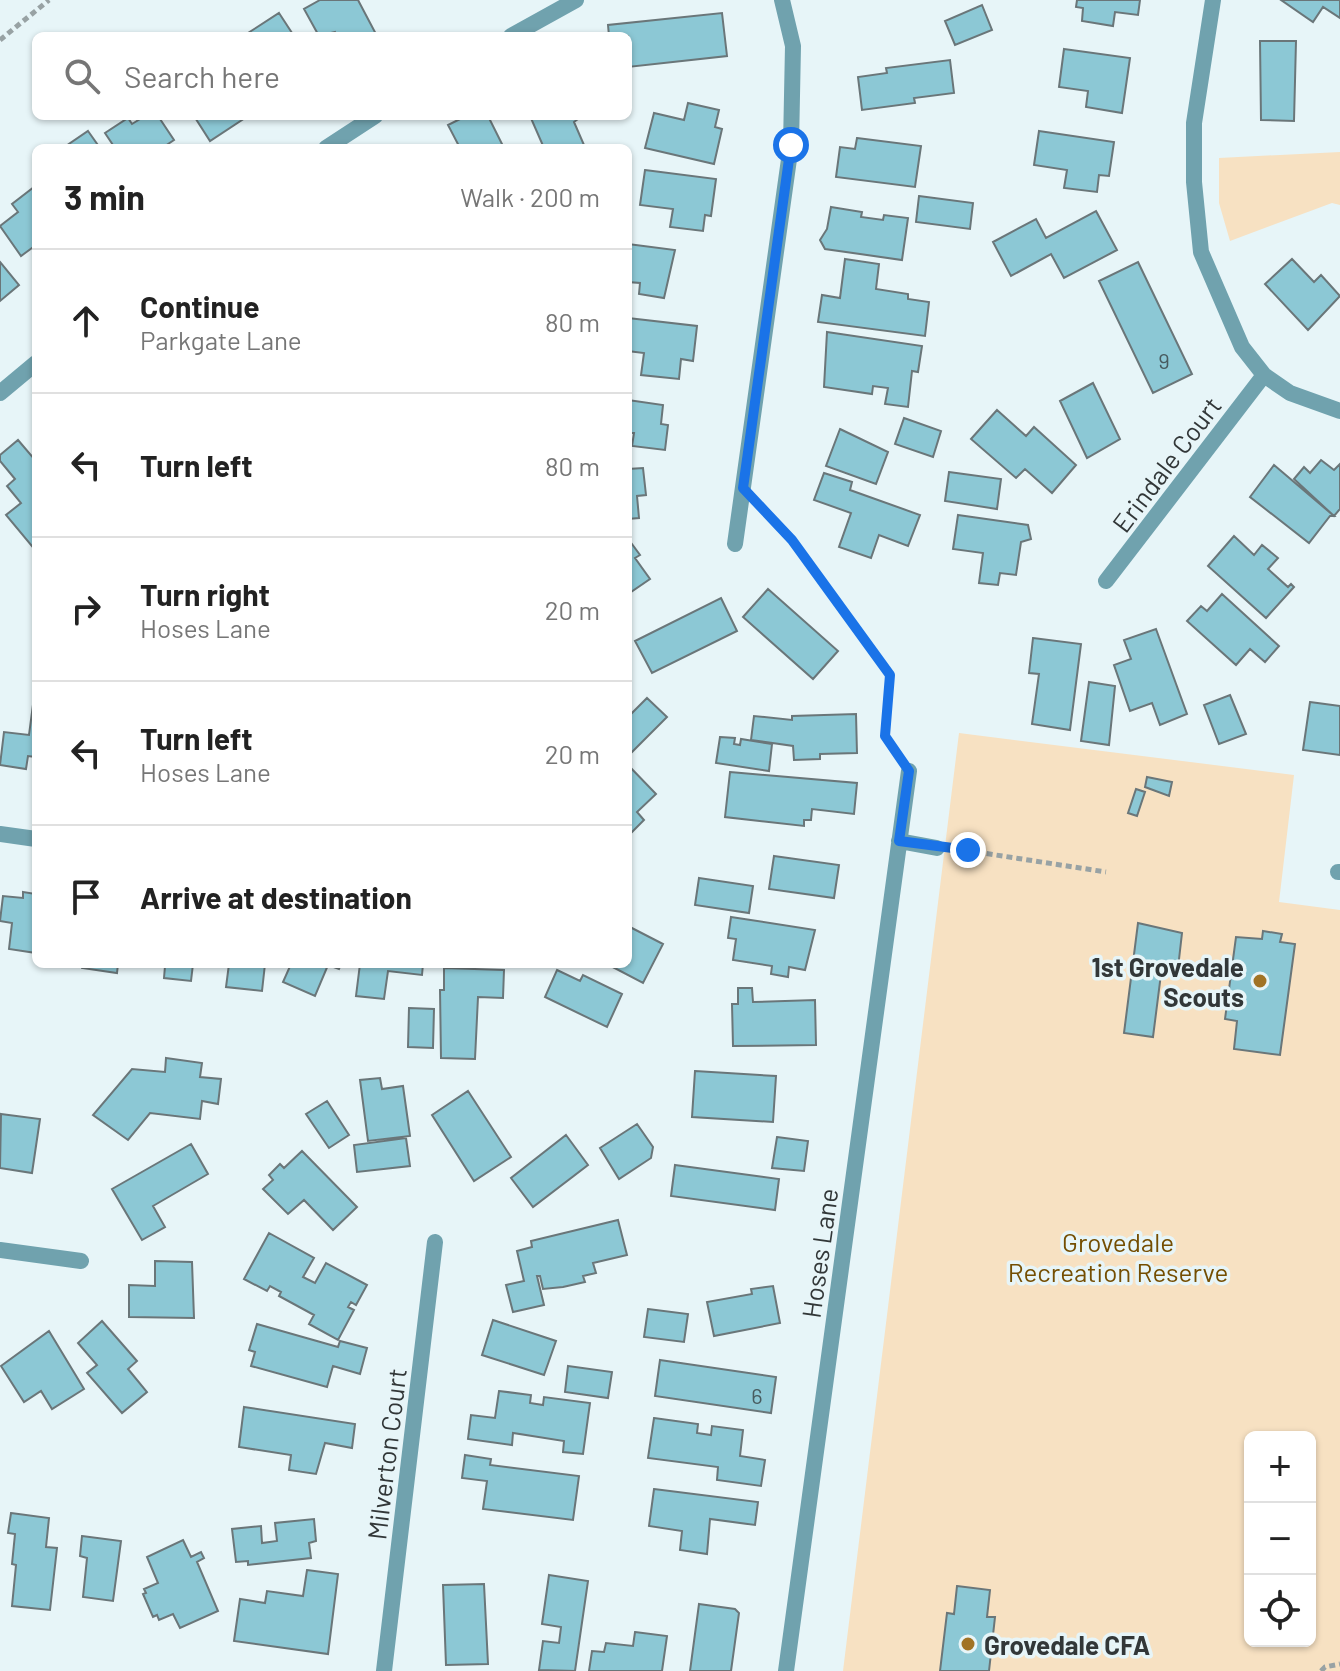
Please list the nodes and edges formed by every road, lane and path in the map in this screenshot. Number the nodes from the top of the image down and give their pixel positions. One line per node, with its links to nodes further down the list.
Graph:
1 (49, 0): 6 (path)
2 (576, 0): 5 (street)
3 (782, 0): 13 (street)
4 (1213, 0): 10 (street)
5 (518, 32)
6 (0, 40)
7 (369, 120): 8 (street)
8 (332, 144)
9 (32, 366): 11 (street)
10 (1264, 375): 12 (street); 15 (street, Erindale Court)
11 (0, 393)
12 (1340, 411)
13 (743, 488): 14 (street); 16 (path)
14 (735, 544)
15 (1106, 581)
16 (909, 771): 19 (street, Hoses Lane)
17 (0, 834): 18 (street)
18 (32, 838)
19 (899, 841): 20 (street); 27 (street, Hoses Lane)
20 (937, 848): 21 (path)
21 (1106, 872)
22 (435, 1242): 26 (street, Milverton Court)
23 (0, 1250): 24 (street)
24 (81, 1261)
25 (1340, 1664): 28 (path)
26 (384, 1671)
27 (786, 1671)
28 (1321, 1671)

